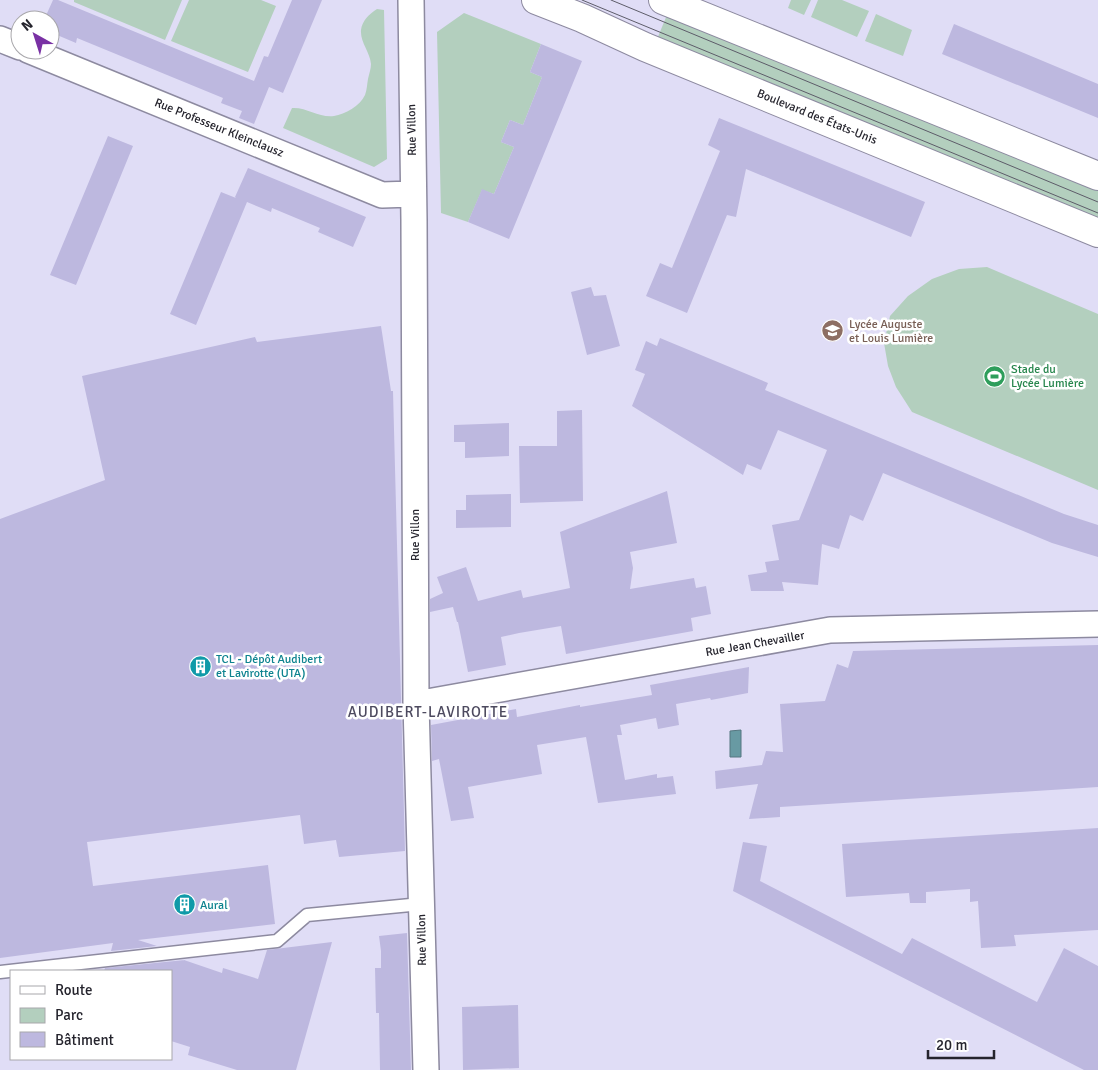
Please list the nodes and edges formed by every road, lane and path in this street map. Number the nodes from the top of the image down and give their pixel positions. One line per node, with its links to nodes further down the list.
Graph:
1 (411, 0): 6 (street, Rue Villon)
2 (536, 0): 7 (main road, Boulevard des États-Unis)
3 (663, 0): 5 (main road)
4 (52, 60): 6 (street, Rue Professeur Kleinclausz)
5 (1098, 176)
6 (412, 194): 9 (street, Rue Villon)
7 (1098, 233)
8 (1098, 624): 9 (street, Rue Jean Chevailler)
9 (416, 704): 10 (street, Rue Villon)
10 (421, 904): 11 (lane); 12 (street, Rue Villon)
11 (18, 970)
12 (426, 1070)

